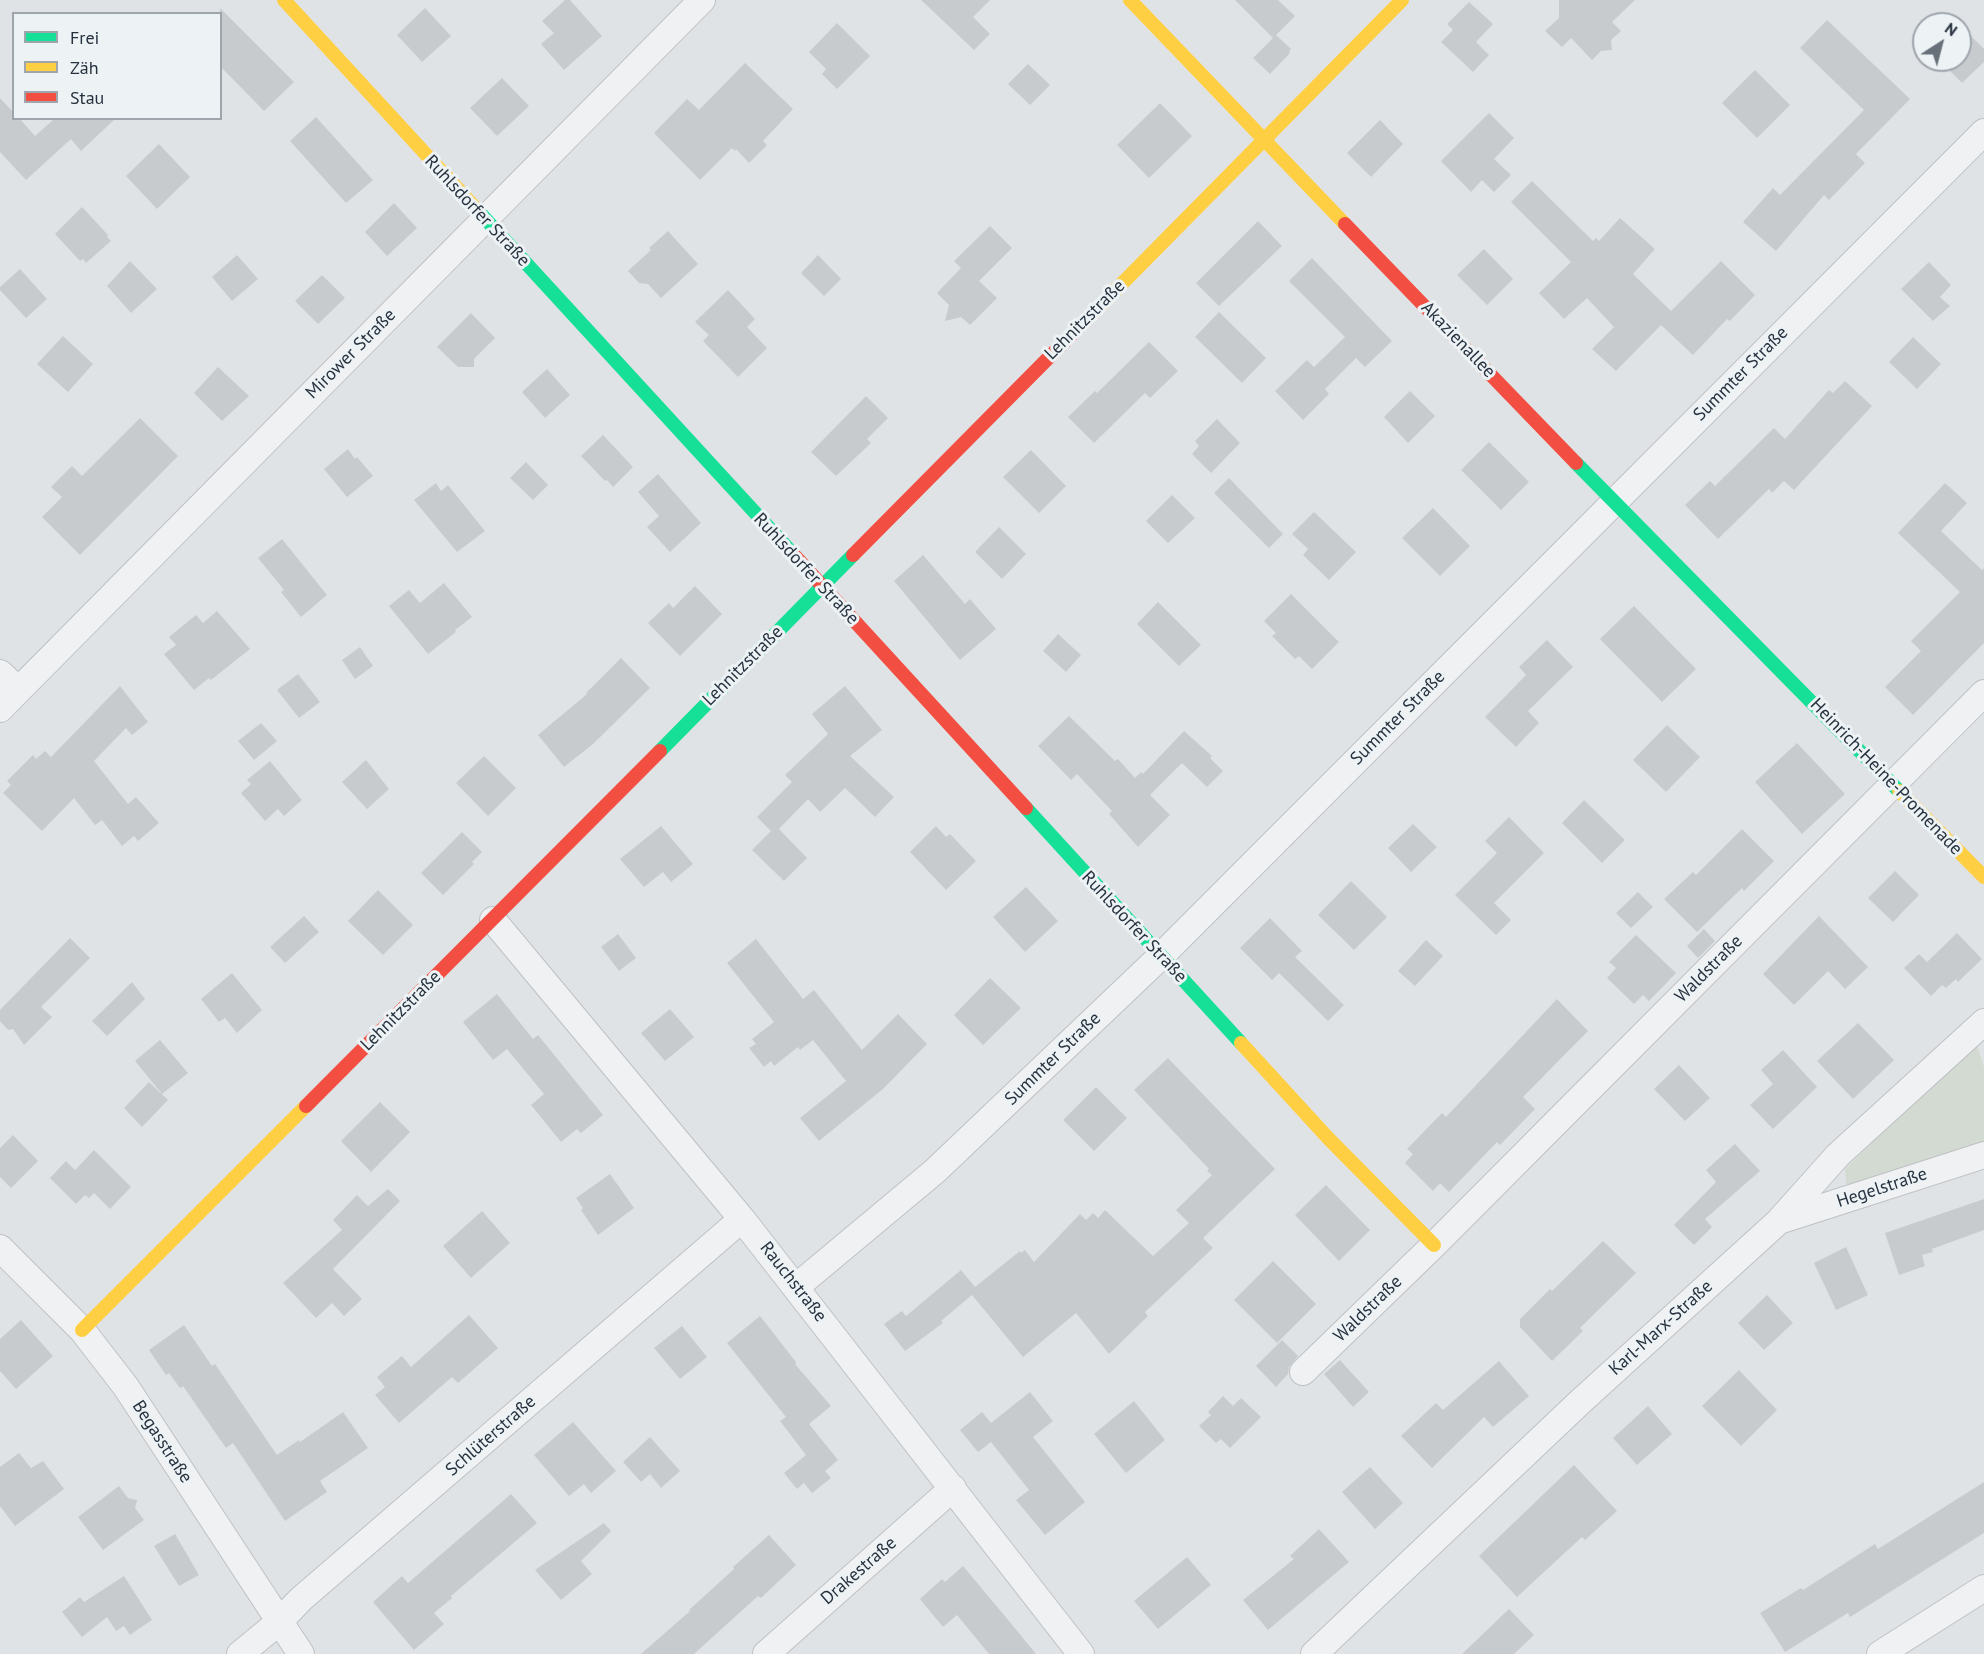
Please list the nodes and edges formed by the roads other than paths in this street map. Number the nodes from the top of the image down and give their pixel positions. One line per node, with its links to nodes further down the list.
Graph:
1 (284, 0): 7 (street, Ruhlsdorfer Straße)
2 (702, 0): 7 (street, Mirower Straße)
3 (1130, 0): 6 (street, Akazienallee)
4 (1402, 0): 6 (street, Lehnitzstraße)
5 (1984, 132): 8 (street, Summter Straße)
6 (1263, 139): 8 (street, Akazienallee); 9 (street, Lehnitzstraße)
7 (486, 220): 9 (street, Ruhlsdorfer Straße); 11 (street, Mirower Straße)
8 (1613, 502): 10 (street, Akazienallee); 17 (street, Summter Straße)
9 (823, 586): 16 (street, Lehnitzstraße); 17 (street, Ruhlsdorfer Straße)
10 (1788, 677): 14 (street, Heinrich-Heine-Promenade)
11 (9, 681): 13 (street, Mirower Straße)
12 (1984, 693): 14 (street, Waldstraße)
13 (0, 709)
14 (1893, 784): 15 (street, Heinrich-Heine-Promenade); 22 (street, Waldstraße)
15 (1984, 877)
16 (493, 920): 20 (street, Rauchstraße); 25 (street, Lehnitzstraße)
17 (1161, 956): 22 (street, Ruhlsdorfer Straße); 24 (street, Summter Straße)
18 (1984, 1022): 21 (street, Karl-Marx-Straße)
19 (1984, 1155): 21 (street, Hegelstraße)
20 (742, 1219): 24 (street, Rauchstraße); 29 (street, Schlüterstraße)
21 (1779, 1221): 34 (street, Karl-Marx-Straße)
22 (1434, 1245): 26 (street, Waldstraße)
23 (0, 1248): 25 (street, Begasstraße)
24 (796, 1287): 27 (street, Rauchstraße)
25 (82, 1330): 29 (street, Begasstraße)
26 (1303, 1372)
27 (953, 1488): 32 (street, Drakestraße); 33 (street, Rauchstraße)
28 (1984, 1588): 35 (street)
29 (279, 1622): 30 (street, Schlüterstraße); 31 (street, Begasstraße)
30 (240, 1654)
31 (301, 1654)
32 (766, 1654)
33 (1081, 1654)
34 (1314, 1654)
35 (1880, 1654)

